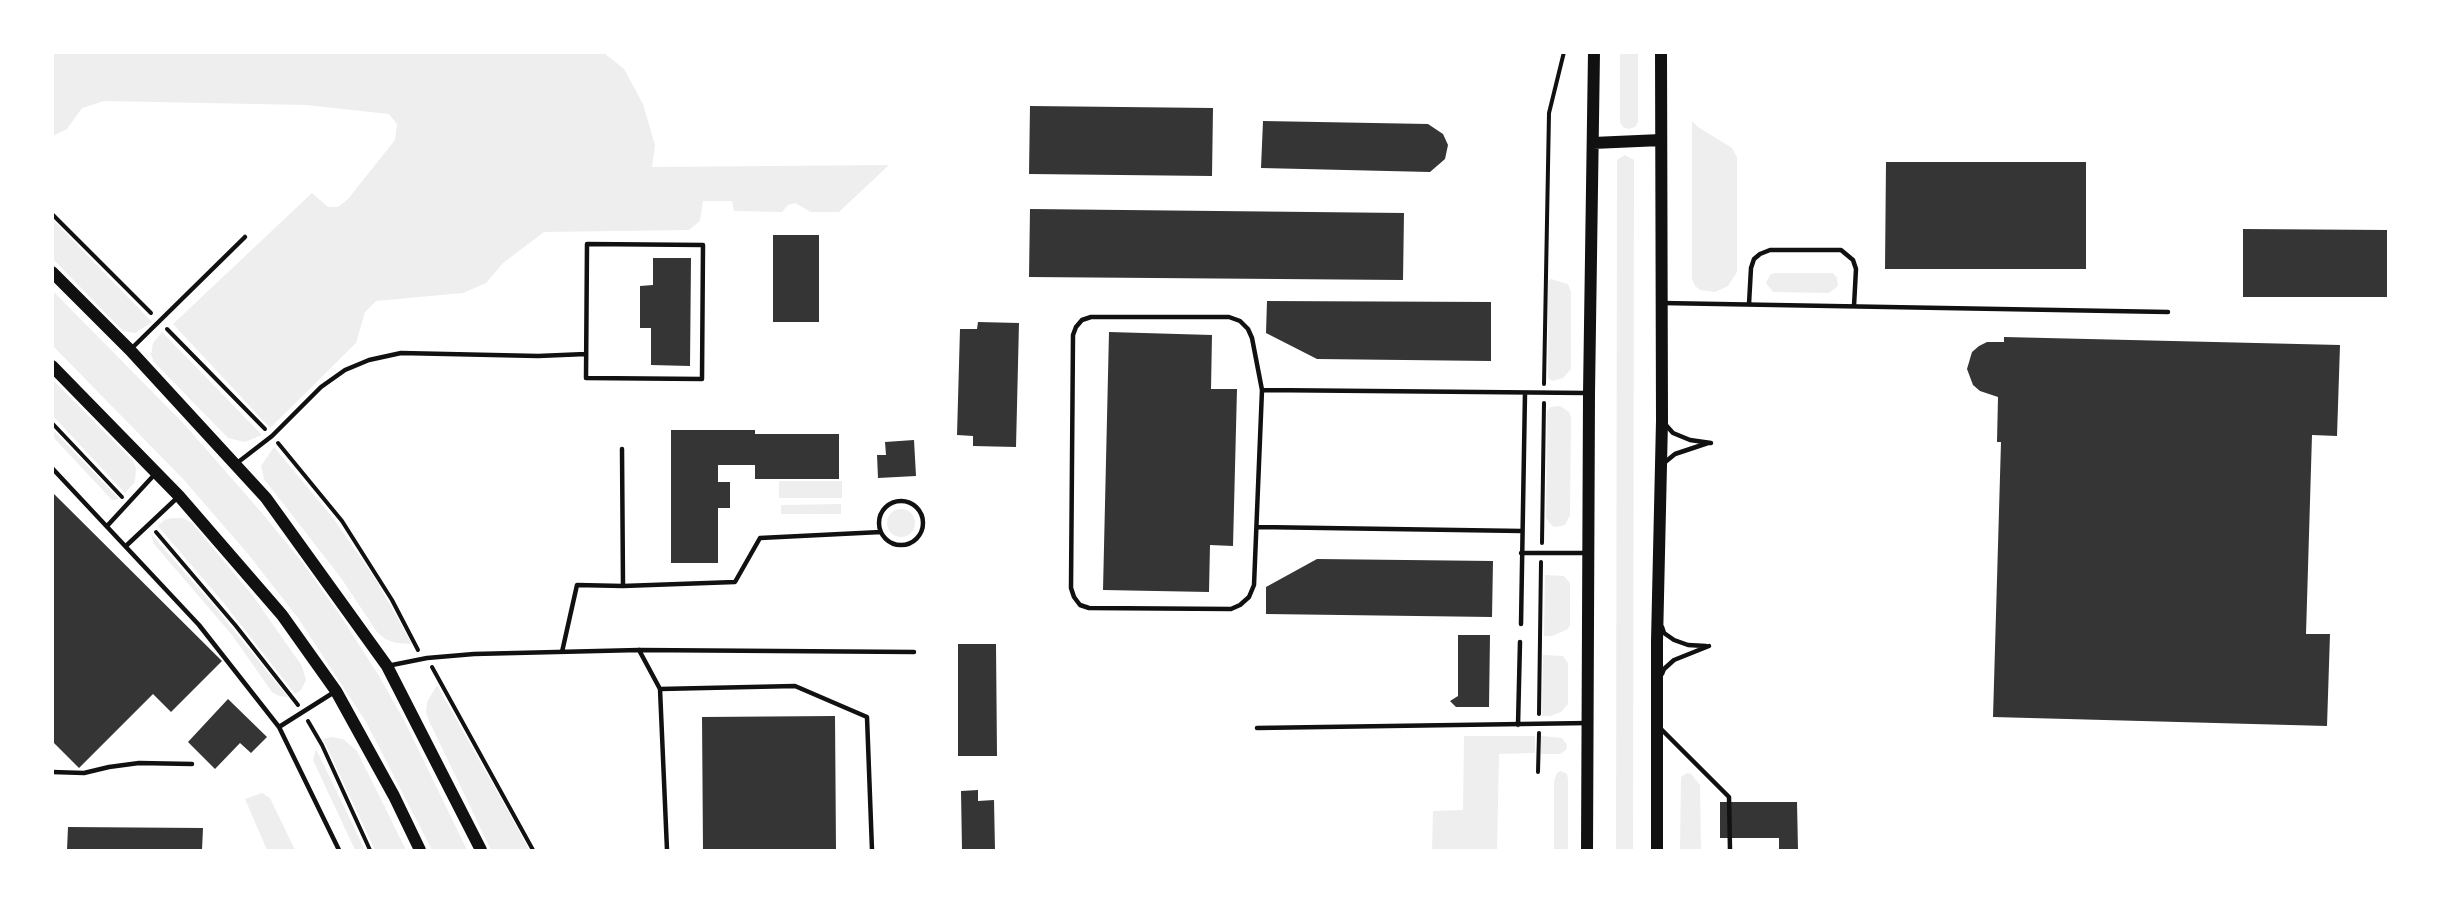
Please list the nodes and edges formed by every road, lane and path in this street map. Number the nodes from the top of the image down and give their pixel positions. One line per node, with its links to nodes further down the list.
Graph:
1 (1564, 52): 19 (path)
2 (1594, 52): 5 (main road)
3 (1661, 52): 4 (main road)
4 (1661, 140): 5 (main road); 9 (main road)
5 (1593, 143): 20 (main road)
6 (52, 214): 13 (path)
7 (244, 237): 13 (lane)
8 (52, 272): 14 (main road)
9 (1662, 303): 10 (lane); 21 (main road)
10 (1749, 304): 11 (lane); 11 (lane)
11 (1854, 306): 12 (lane)
12 (2168, 312)
13 (159, 321): 14 (lane); 23 (path)
14 (130, 350): 25 (main road)
15 (586, 354): 15 (lane); 23 (lane)
16 (52, 366): 28 (main road)
17 (1262, 390): 18 (lane); 32 (lane); 32 (lane)
18 (1525, 393): 19 (lane); 34 (lane)
19 (1544, 393): 20 (lane); 38 (path)
20 (1589, 393): 39 (main road)
21 (1662, 421): 26 (main road); 26 (lane)
22 (52, 423): 30 (path)
23 (272, 436): 25 (lane); 47 (path)
24 (622, 449): 40 (lane)
25 (236, 464): 48 (main road)
26 (1662, 465): 41 (main road)
27 (52, 468): 31 (lane)
28 (157, 472): 29 (main road); 31 (lane)
29 (179, 496): 36 (lane); 51 (main road)
30 (122, 497)
31 (108, 525): 36 (lane)
32 (1258, 527): 34 (lane)
33 (153, 529): 52 (path)
34 (1522, 531): 37 (lane)
35 (881, 532): 35 (lane); 40 (lane)
36 (127, 545): 57 (lane)
37 (1521, 553): 38 (lane); 42 (lane)
38 (1542, 553): 39 (lane); 54 (path)
39 (1589, 553): 53 (main road)
40 (623, 586): 45 (lane)
41 (1658, 619): 49 (main road); 49 (lane)
42 (1521, 624)
43 (1520, 642): 55 (lane)
44 (639, 650): 45 (lane); 46 (lane); 50 (lane)
45 (562, 652): 47 (lane)
46 (914, 652)
47 (424, 658): 48 (lane); 66 (path)
48 (387, 666): 65 (main road)
49 (1657, 686): 56 (main road)
50 (660, 689): 67 (lane); 68 (lane)
51 (336, 691): 52 (lane); 64 (main road)
52 (302, 712): 57 (lane); 63 (path)
53 (1588, 723): 54 (lane); 69 (main road)
54 (1539, 724): 55 (lane); 61 (path)
55 (1518, 725): 58 (lane)
56 (1657, 725): 70 (main road); 71 (lane)
57 (279, 727): 62 (lane)
58 (1257, 728)
59 (192, 764): 60 (lane)
60 (52, 772)
61 (1538, 772)
62 (339, 850)
63 (370, 850)
64 (420, 850)
65 (481, 850)
66 (533, 850)
67 (666, 850)
68 (872, 850)
69 (1587, 850)
70 (1657, 850)
71 (1730, 850)

